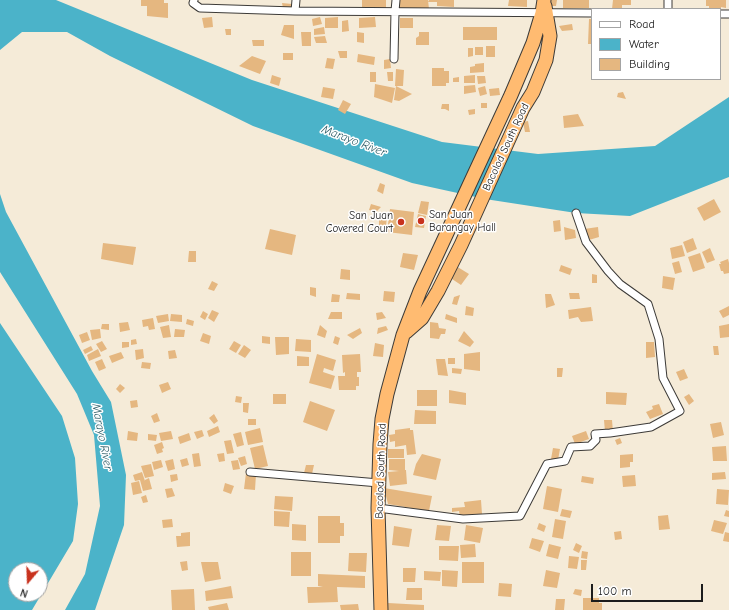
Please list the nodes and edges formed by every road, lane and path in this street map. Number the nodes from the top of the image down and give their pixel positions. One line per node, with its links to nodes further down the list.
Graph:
1 (194, 0): 5 (street)
2 (296, 0): 5 (street)
3 (396, 0): 6 (street)
4 (544, 7): 6 (street); 7 (street); 10 (highway, Bacolod South Road); 10 (highway, Bacolod South Road)
5 (295, 11): 6 (street)
6 (395, 11): 8 (street)
7 (591, 13)
8 (394, 60)
9 (576, 213): 13 (street)
10 (403, 335): 12 (highway, Bacolod South Road)
11 (250, 472): 12 (street)
12 (379, 482): 13 (highway, Bacolod South Road)
13 (378, 508): 14 (highway, Bacolod South Road)
14 (380, 610)

